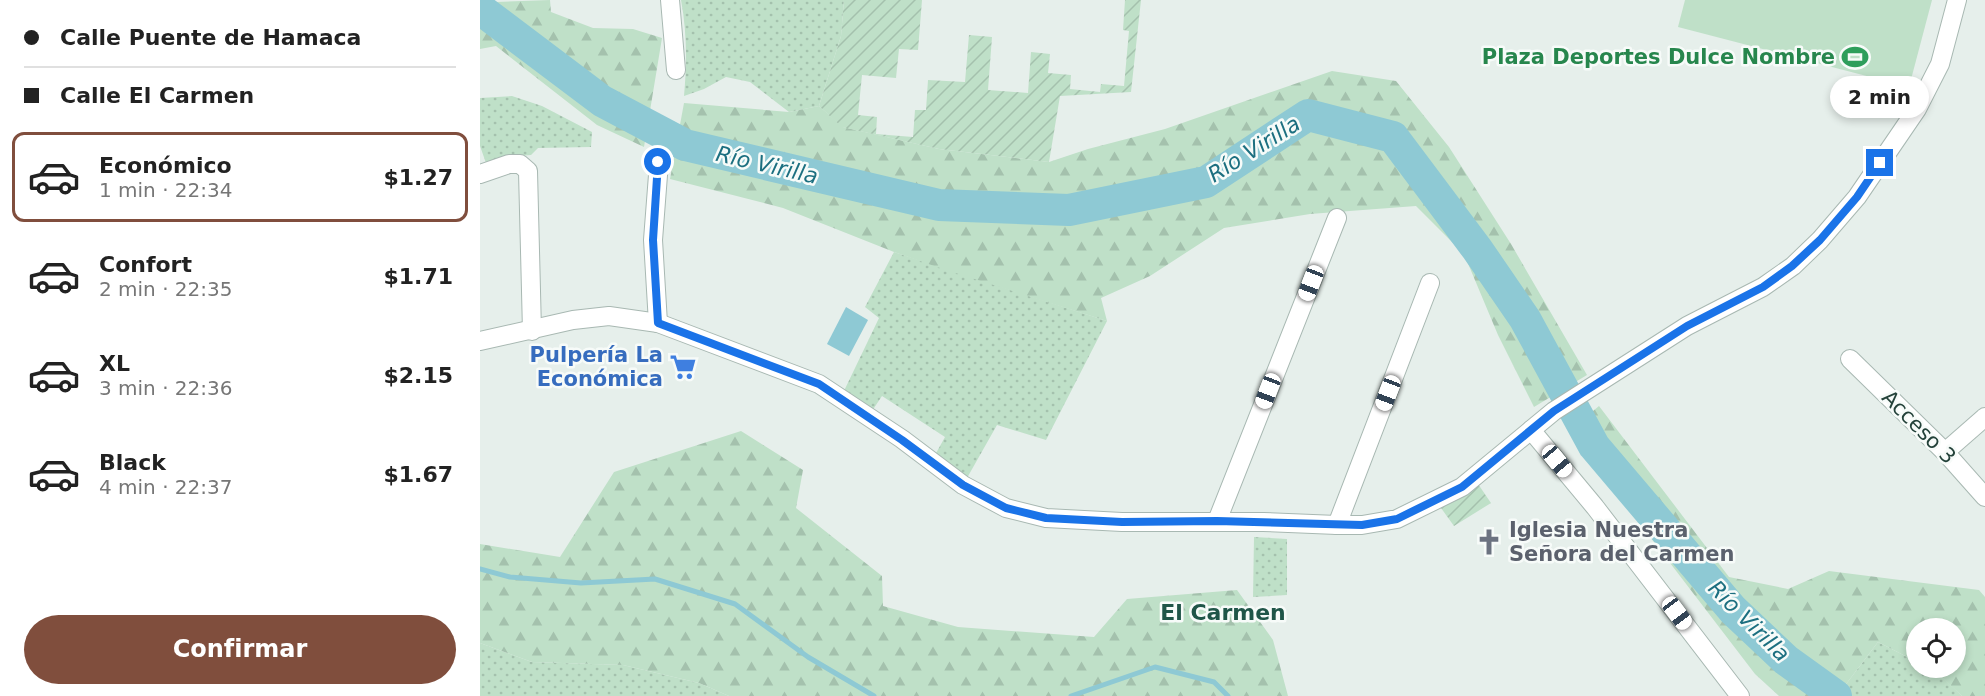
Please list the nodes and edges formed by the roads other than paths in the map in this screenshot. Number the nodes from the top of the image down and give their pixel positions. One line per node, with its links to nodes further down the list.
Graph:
1 (670, 0): 3 (street)
2 (1957, 0): 13 (street)
3 (676, 70)
4 (658, 162): 8 (street)
5 (480, 174): 9 (street)
6 (1336, 218): 16 (street)
7 (1430, 283): 17 (street)
8 (658, 323): 9 (street); 16 (street)
9 (532, 331): 10 (street)
10 (480, 341)
11 (1850, 359): 14 (street, Acceso 3)
12 (1985, 417): 14 (street)
13 (1531, 430): 17 (street); 18 (street)
14 (1945, 452): 15 (street, Acceso 3)
15 (1985, 497)
16 (1217, 521): 17 (street)
17 (1337, 525)
18 (1740, 696)

